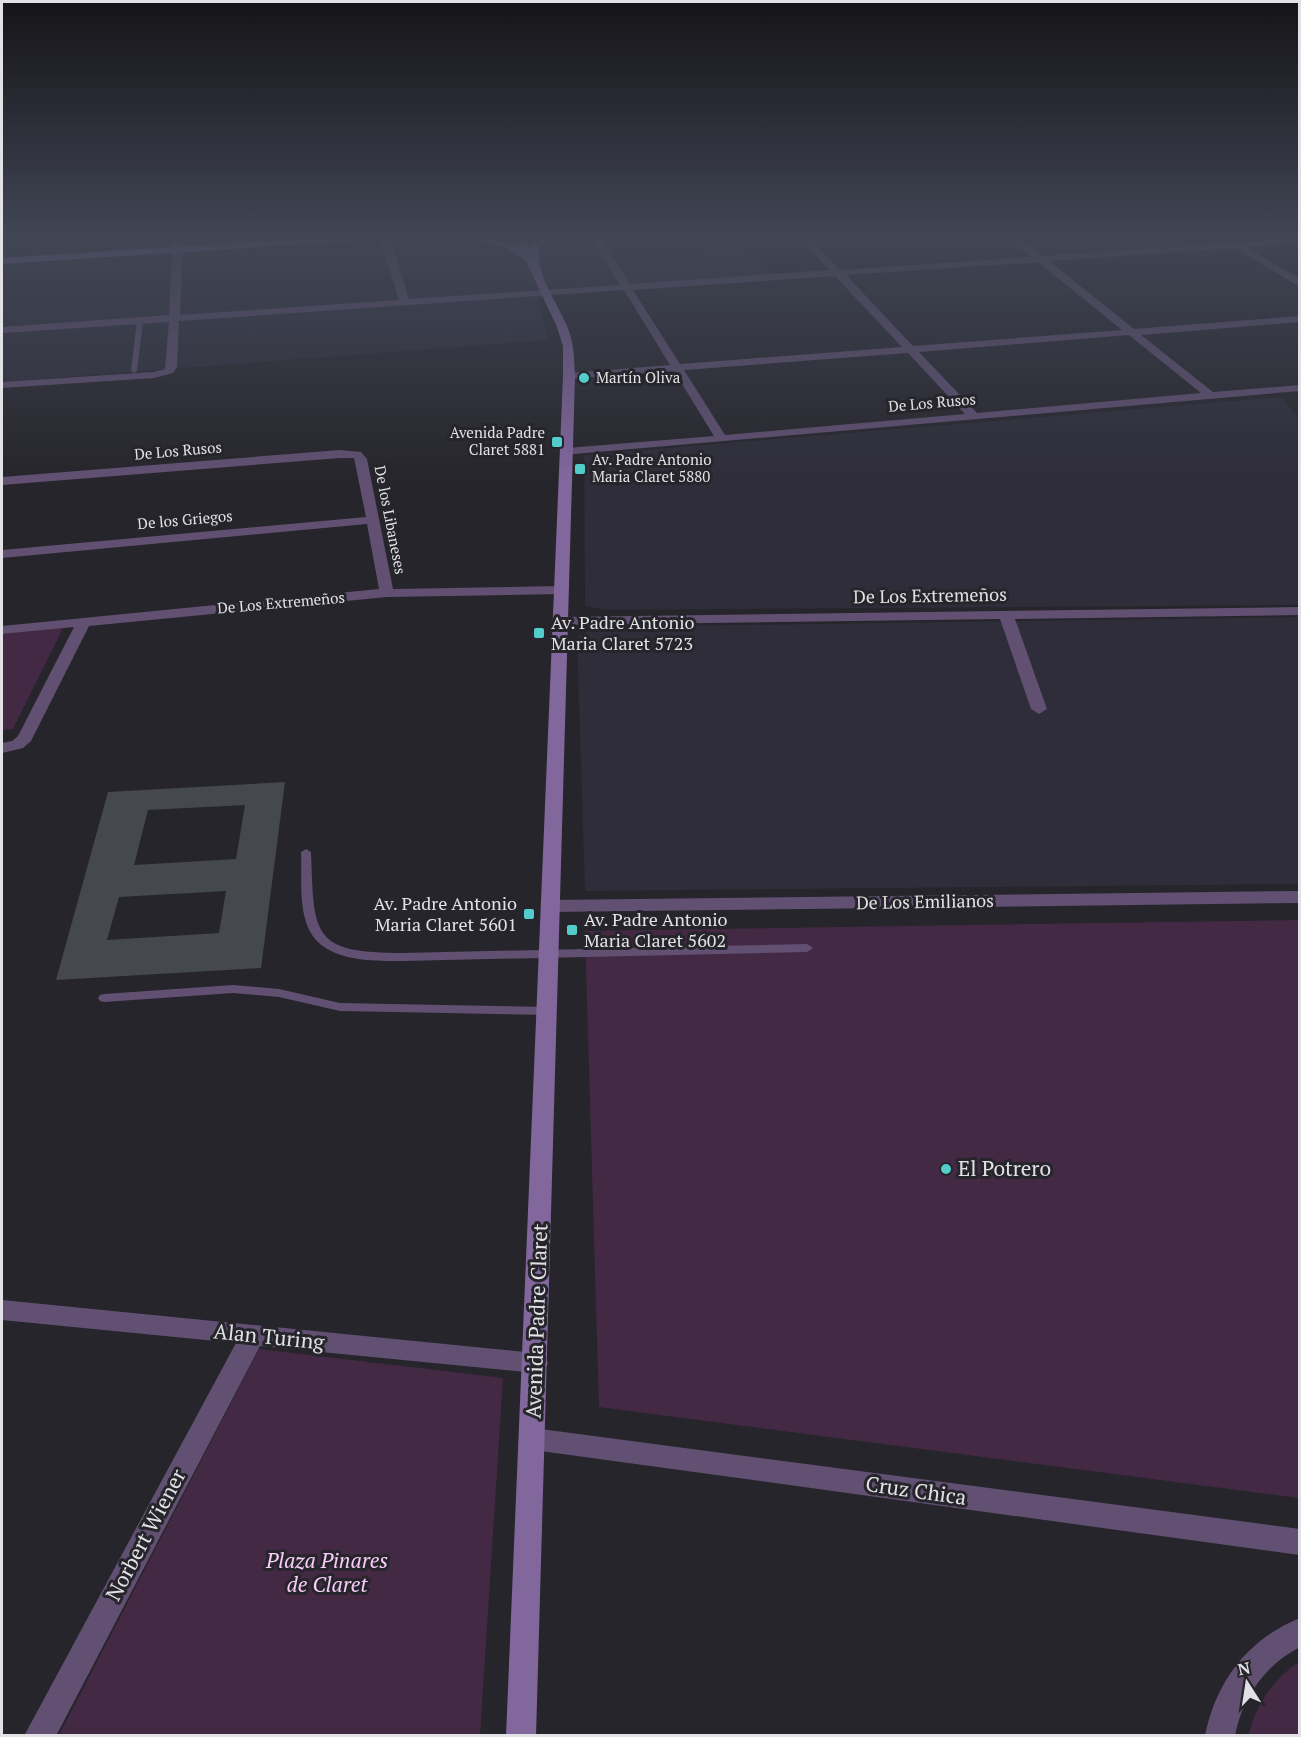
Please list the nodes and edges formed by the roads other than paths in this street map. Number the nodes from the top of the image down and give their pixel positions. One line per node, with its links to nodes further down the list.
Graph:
1 (174, 319): 8 (street)
2 (175, 319): 15 (street)
3 (558, 319): 14 (main road)
4 (647, 319): 12 (street)
5 (882, 319): 11 (street)
6 (1116, 319): 10 (street)
7 (1299, 319): 10 (street)
8 (140, 321): 9 (street); 13 (lane)
9 (2, 330)
10 (1132, 332): 11 (street); 17 (street)
11 (911, 350): 12 (street); 18 (street)
12 (678, 368): 14 (street); 19 (street)
13 (134, 371)
14 (569, 376): 20 (main road)
15 (2, 386)
16 (1299, 388): 17 (street, De Los Rusos)
17 (1210, 396): 18 (street, De Los Rusos)
18 (974, 416): 19 (street, De Los Rusos)
19 (722, 439): 20 (street, De Los Rusos)
20 (567, 452): 25 (main road)
21 (357, 455): 22 (street, De Los Rusos); 23 (street, De los Libaneses)
22 (2, 481)
23 (372, 520): 24 (street, De los Griegos); 26 (street, De los Libaneses)
24 (2, 554)
25 (562, 590): 26 (street, De Los Extremeños); 29 (main road)
26 (387, 593): 30 (street, De Los Extremeños)
27 (1299, 611): 28 (street, De Los Extremeños)
28 (1006, 615): 29 (street, De Los Extremeños); 32 (street)
29 (561, 621): 36 (main road, Avenida Padre Claret)
30 (84, 622): 31 (street, De Los Extremeños); 33 (street)
31 (2, 630)
32 (1039, 709)
33 (9, 746)
34 (306, 852): 38 (lane)
35 (1299, 897): 36 (street, De Los Emilianos)
36 (550, 906): 38 (main road, Avenida Padre Claret)
37 (807, 948): 38 (lane)
38 (550, 953): 40 (main road, Avenida Padre Claret)
39 (104, 998): 40 (lane)
40 (548, 1011): 43 (main road, Avenida Padre Claret)
41 (2, 1310): 42 (street, Alan Turing)
42 (253, 1335): 43 (street, Alan Turing); 47 (street, Norbert Wiener)
43 (536, 1363): 44 (main road, Avenida Padre Claret)
44 (533, 1439): 45 (street, Cruz Chica); 48 (main road, Avenida Padre Claret)
45 (1299, 1542)
46 (1299, 1632): 49 (street)
47 (39, 1736)
48 (521, 1736)
49 (1220, 1736)

